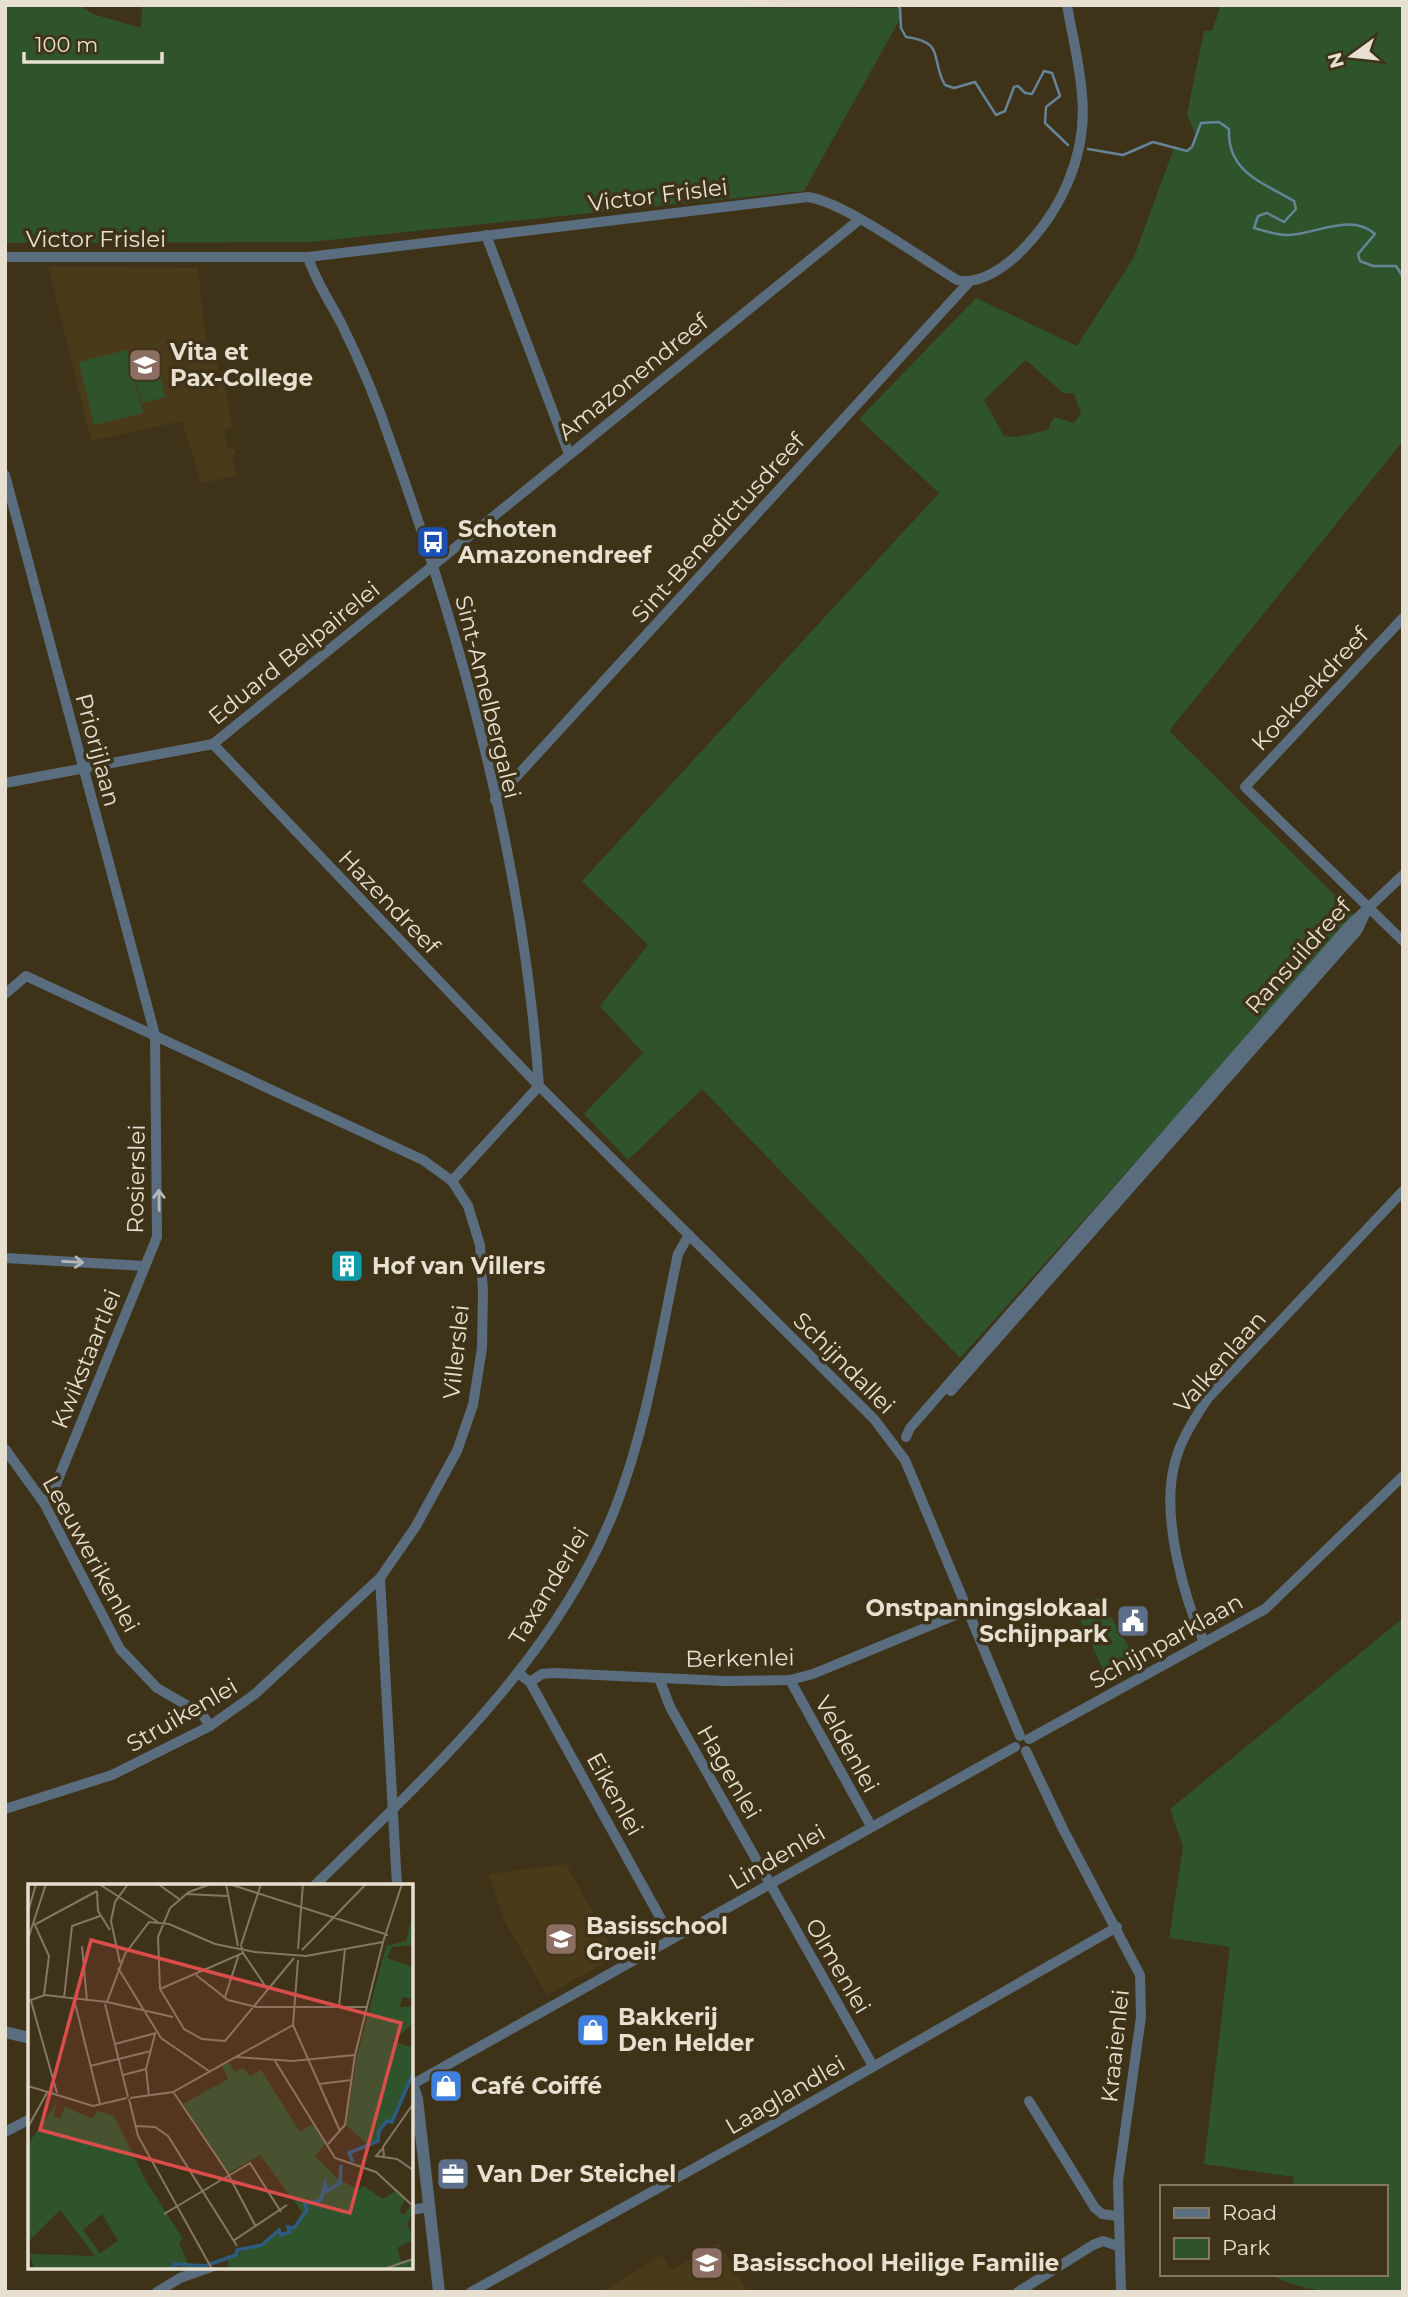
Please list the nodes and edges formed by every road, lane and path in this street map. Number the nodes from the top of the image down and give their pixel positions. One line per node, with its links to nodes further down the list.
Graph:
1 (1067, 5): 6 (street)
2 (859, 220): 3 (street, Victor Frislei); 6 (street, Victor Frislei); 7 (street, Amazonendreef)
3 (486, 235): 5 (street, Victor Frislei); 7 (street)
4 (5, 257): 5 (street, Victor Frislei)
5 (309, 257): 9 (street, Sint-Amelbergalei)
6 (969, 282): 14 (street, Sint-Benedictusdreef)
7 (569, 454): 9 (street, Amazonendreef)
8 (5, 475): 12 (street, Priorijlaan)
9 (433, 565): 11 (street, Eduard Belpairelei); 14 (street, Sint-Amelbergalei)
10 (1403, 618): 16 (street, Koekoekdreef)
11 (212, 744): 12 (street, Eduard Belpairelei); 20 (street, Hazendreef)
12 (83, 768): 13 (street, Eduard Belpairelei); 19 (street, Priorijlaan)
13 (5, 783)
14 (495, 800): 20 (street, Sint-Amelbergalei)
15 (1403, 875): 16 (street, Ransuildreef)
16 (1368, 907): 17 (street); 26 (street, Ransuildreef)
17 (1403, 941)
18 (5, 995): 19 (street, Villerslei)
19 (155, 1035): 21 (street, Villerslei); 25 (street, Rosierslei, one-way to 19)
20 (539, 1086): 21 (street); 23 (street, Schijndallei)
21 (452, 1181): 30 (street, Villerslei)
22 (1403, 1191): 32 (street, Valkenlaan)
23 (689, 1235): 26 (street, Schijndallei); 33 (street, Taxanderlei)
24 (5, 1258): 25 (street, Rosierslei, one-way to 25)
25 (145, 1266): 29 (street, Kwikstaartlei)
26 (897, 1446): 31 (street, Schijndallei)
27 (5, 1449): 29 (street, Leeuwerikenlei)
28 (1403, 1476): 32 (street, Schijnparklaan)
29 (44, 1503): 39 (street, Leeuwerikenlei)
30 (380, 1578): 39 (street, Struikenlei); 44 (street)
31 (968, 1610): 37 (street, Berkenlei); 40 (street, Schijndallei)
32 (1203, 1640): 40 (street, Schijnparklaan)
33 (527, 1661): 34 (street, Taxanderlei); 35 (street)
34 (518, 1673): 38 (street, Eikenlei); 44 (street, Taxanderlei)
35 (542, 1674): 36 (street, Berkenlei); 38 (street)
36 (659, 1678): 37 (street, Berkenlei); 48 (street, Hagenlei)
37 (790, 1680): 45 (street, Veldenlei)
38 (530, 1682): 50 (street, Eikenlei)
39 (211, 1726): 43 (street, Struikenlei)
40 (1025, 1738): 41 (street); 42 (street)
41 (1015, 1747): 42 (street); 45 (street, Lindenlei)
42 (1026, 1751): 49 (street, Kraaienlei)
43 (5, 1809)
44 (393, 1809): 46 (street, Taxanderlei); 47 (street)
45 (871, 1826): 48 (street, Lindenlei)
46 (316, 1884)
47 (397, 1884)
48 (770, 1884): 50 (street, Lindenlei); 53 (street, Olmenlei)
49 (1117, 1927): 53 (street, Laaglandlei); 61 (street, Kraaienlei)
50 (672, 1939): 54 (street, Lindenlei)
51 (5, 2032): 52 (street)
52 (28, 2038)
53 (873, 2066): 66 (street, Laaglandlei)
54 (413, 2082)
55 (413, 2090): 59 (street)
56 (1029, 2101): 61 (street)
57 (28, 2120): 58 (street)
58 (5, 2132)
59 (429, 2207): 60 (street); 65 (street)
60 (413, 2210)
61 (1117, 2216): 62 (street, Kraaienlei)
62 (1118, 2246): 67 (street); 68 (street, Kraaienlei)
63 (205, 2269): 64 (street)
64 (157, 2292)
65 (439, 2292)
66 (471, 2292)
67 (1018, 2292)
68 (1121, 2292)

